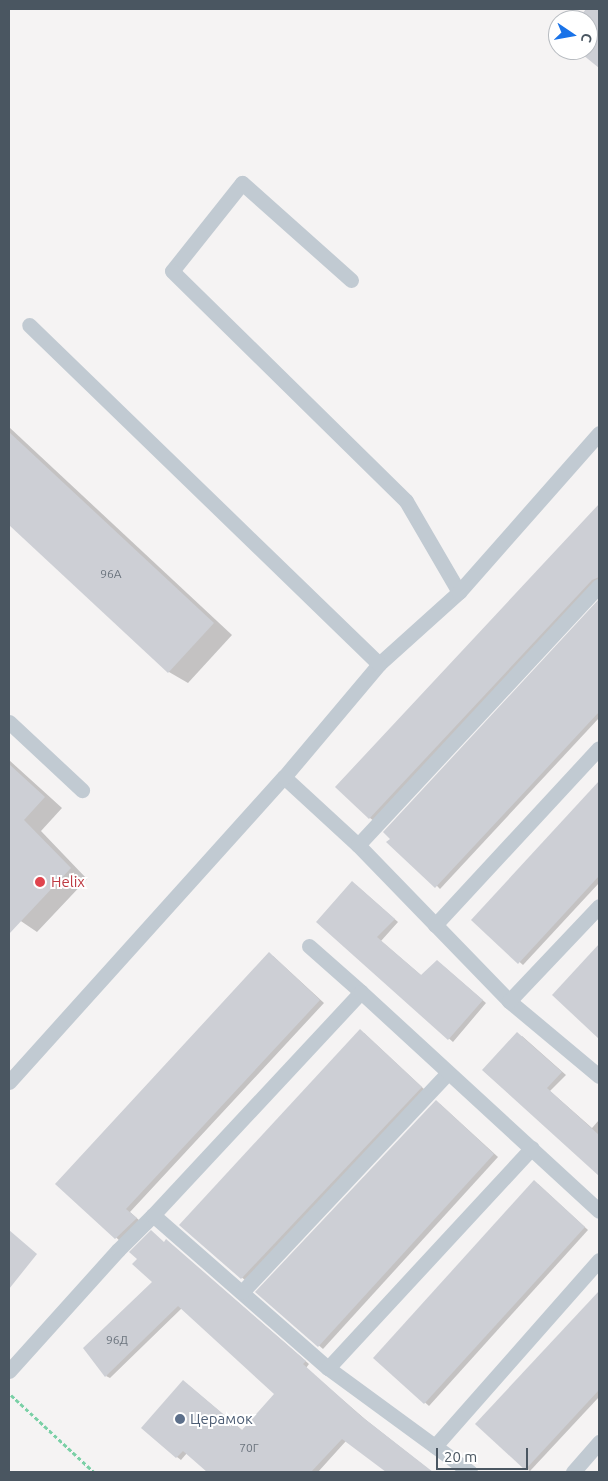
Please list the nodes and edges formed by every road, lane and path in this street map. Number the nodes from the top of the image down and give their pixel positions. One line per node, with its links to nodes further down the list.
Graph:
1 (351, 280): 5 (lane)
2 (29, 325): 6 (lane)
3 (599, 433): 5 (lane)
4 (599, 586): 11 (lane)
5 (458, 592): 6 (lane)
6 (379, 664): 9 (lane)
7 (9, 722): 10 (lane)
8 (599, 748): 13 (lane)
9 (284, 777): 11 (lane); 18 (lane)
10 (82, 790)
11 (358, 845): 13 (lane)
12 (599, 906): 16 (lane)
13 (435, 925): 16 (lane)
14 (309, 946): 15 (lane)
15 (361, 992): 17 (lane); 22 (lane)
16 (509, 1000): 19 (lane)
17 (447, 1074): 20 (lane); 24 (lane)
18 (11, 1075)
19 (599, 1076)
20 (532, 1148): 21 (lane); 25 (lane)
21 (599, 1211)
22 (153, 1215): 24 (lane); 26 (lane)
23 (599, 1260): 29 (lane)
24 (242, 1292): 25 (lane)
25 (328, 1368): 29 (lane)
26 (9, 1370)
27 (9, 1393): 30 (path)
28 (599, 1442): 32 (lane)
29 (435, 1446): 31 (lane)
30 (94, 1472)
31 (470, 1472)
32 (573, 1472)

